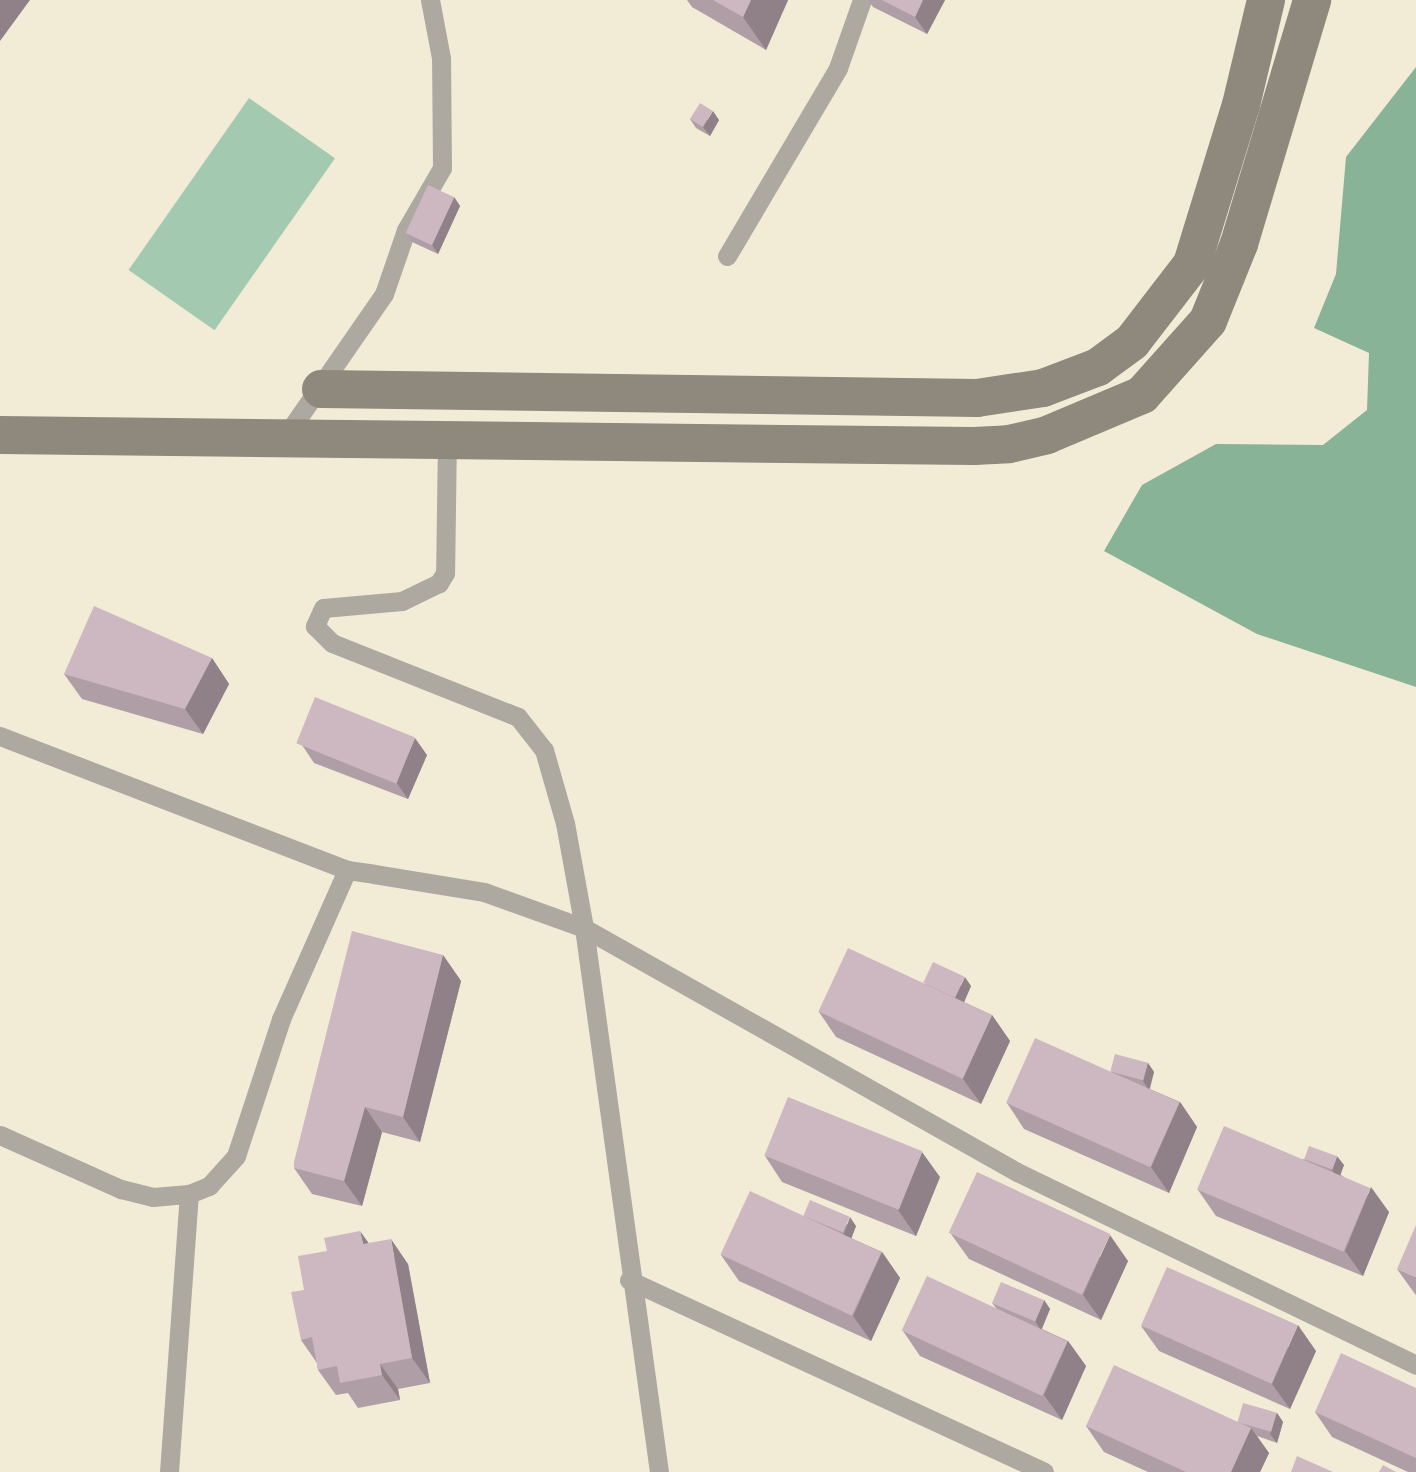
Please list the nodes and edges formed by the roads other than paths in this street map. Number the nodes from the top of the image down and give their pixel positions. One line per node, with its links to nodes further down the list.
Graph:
1 (430, 0): 8 (lane)
2 (862, 0): 5 (lane)
3 (1266, 0): 6 (main road)
4 (1312, 0): 7 (main road)
5 (727, 256)
6 (1132, 342): 7 (main road); 8 (main road)
7 (1161, 375): 11 (main road)
8 (321, 389): 10 (lane)
9 (0, 435): 10 (main road)
10 (285, 437): 11 (main road)
11 (447, 437): 14 (lane)
12 (0, 736): 13 (lane)
13 (347, 870): 14 (lane); 16 (lane)
14 (584, 928): 17 (lane); 18 (lane)
15 (0, 1136): 16 (lane)
16 (190, 1194): 19 (lane)
17 (629, 1280): 20 (lane); 21 (lane)
18 (1416, 1365)
19 (169, 1472)
20 (659, 1472)
21 (1044, 1472)

